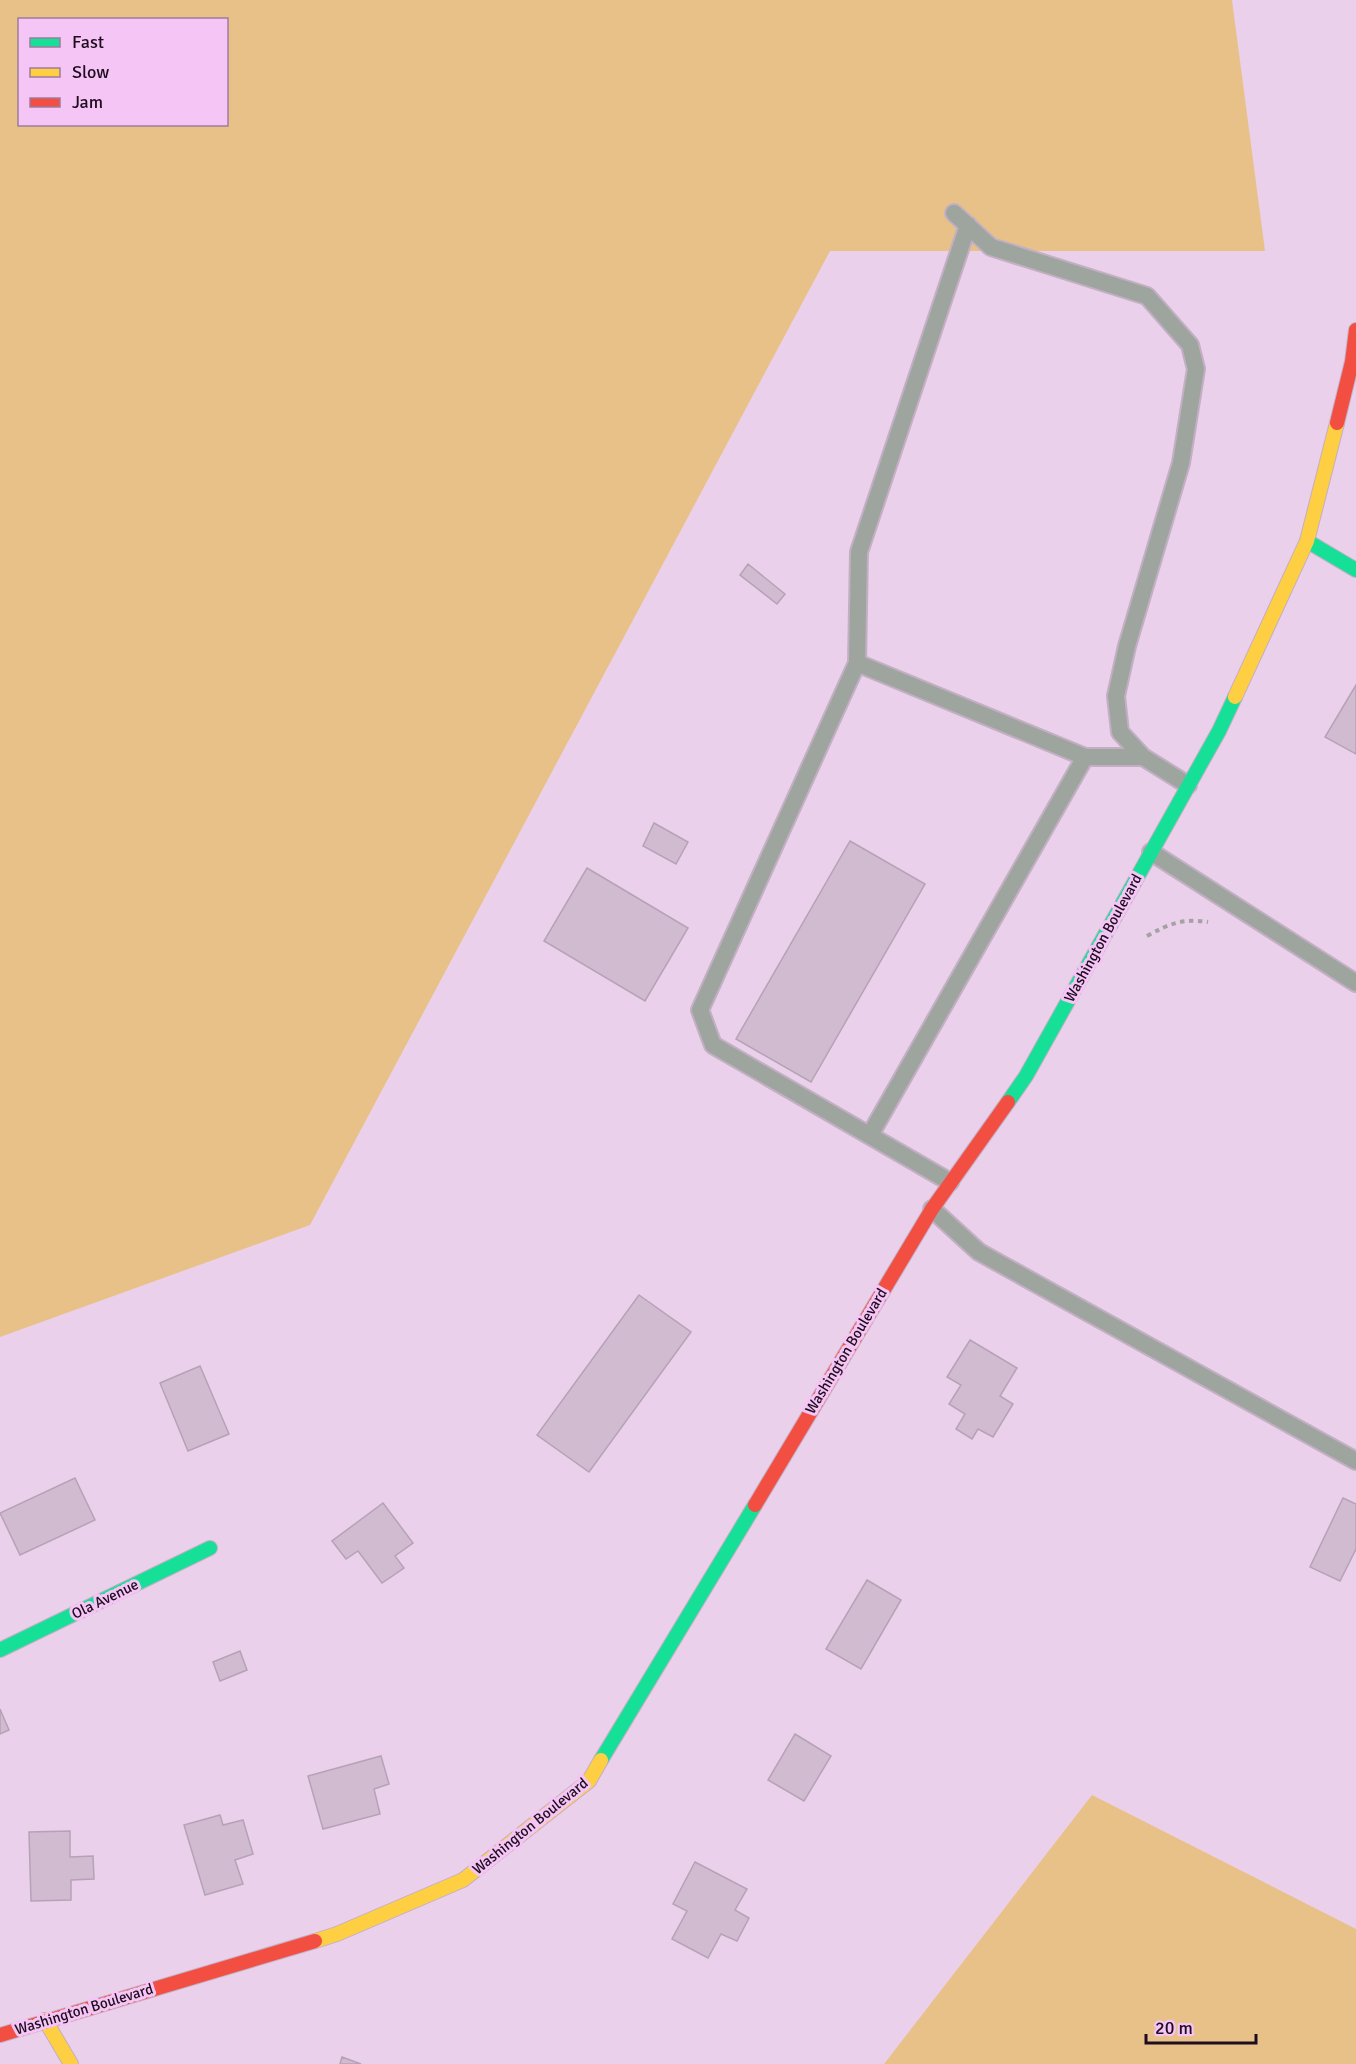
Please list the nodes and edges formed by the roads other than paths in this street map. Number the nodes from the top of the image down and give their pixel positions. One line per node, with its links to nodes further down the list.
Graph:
1 (954, 213): 2 (lane)
2 (968, 225): 6 (lane); 8 (lane)
3 (1356, 330): 4 (street, Washington Boulevard)
4 (1307, 541): 5 (street); 9 (street, Washington Boulevard)
5 (1356, 570)
6 (857, 663): 7 (lane); 12 (lane)
7 (1085, 757): 8 (lane); 12 (lane)
8 (1143, 757): 9 (lane)
9 (1188, 785): 10 (street, Washington Boulevard)
10 (1151, 852): 11 (lane); 13 (street, Washington Boulevard)
11 (1356, 983)
12 (870, 1136): 13 (lane)
13 (950, 1182): 14 (street, Washington Boulevard)
14 (932, 1209): 15 (lane); 18 (street, Washington Boulevard)
15 (1356, 1461)
16 (210, 1548): 17 (street, Ola Avenue)
17 (0, 1650)
18 (45, 2020): 19 (street, Washington Boulevard); 20 (street)
19 (0, 2035)
20 (71, 2064)

